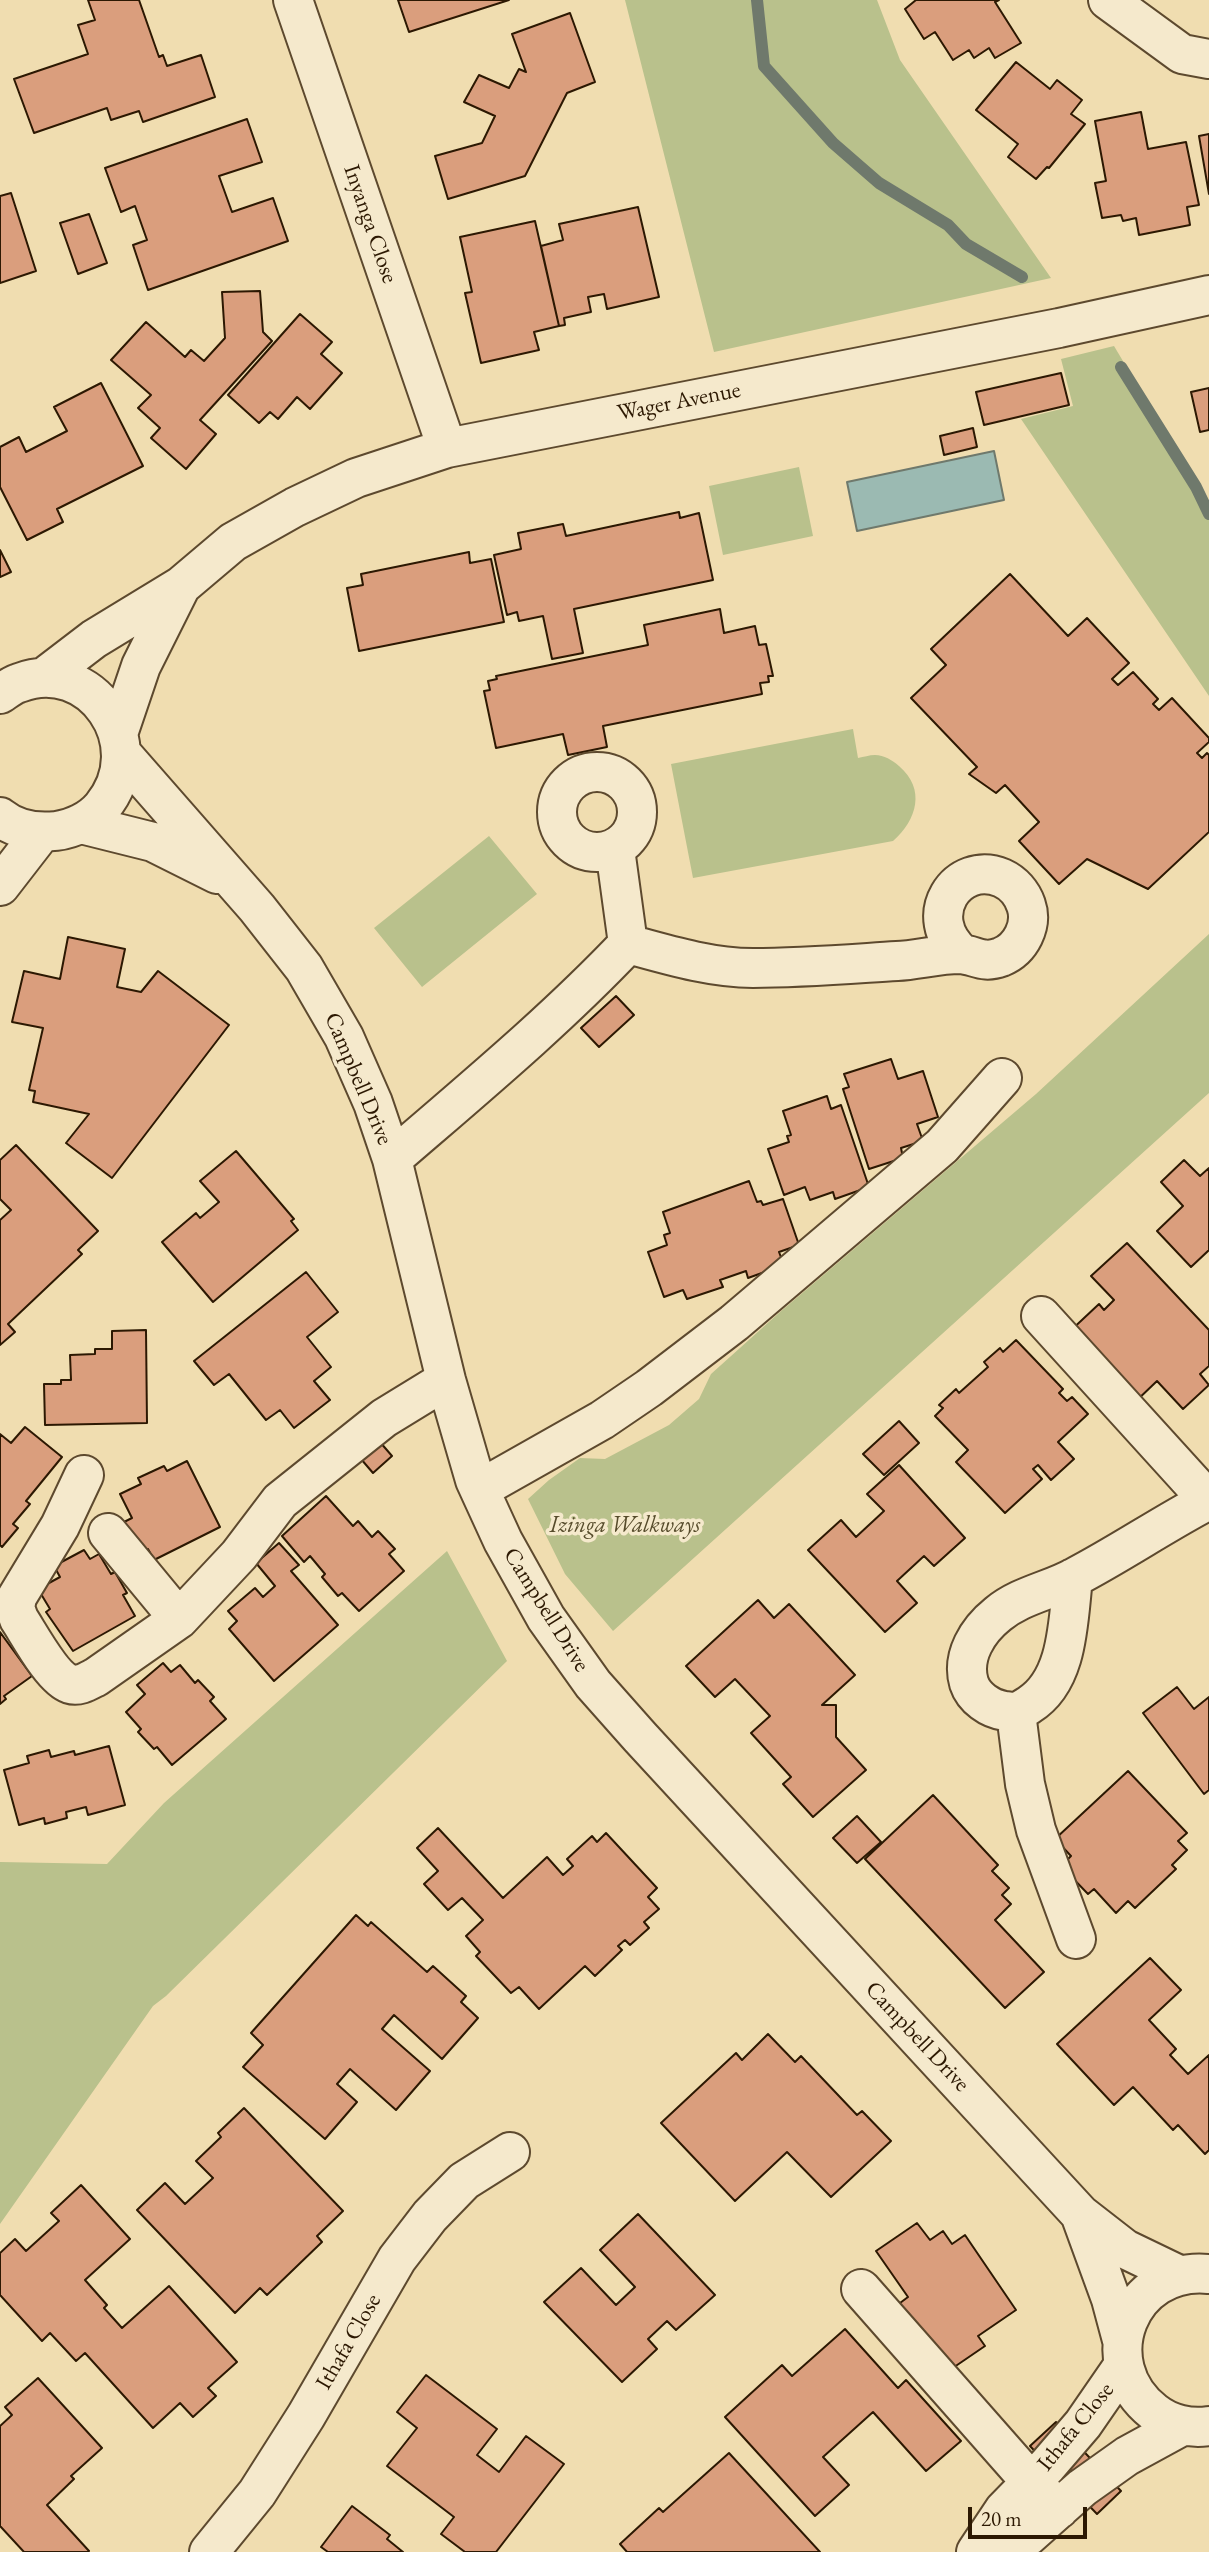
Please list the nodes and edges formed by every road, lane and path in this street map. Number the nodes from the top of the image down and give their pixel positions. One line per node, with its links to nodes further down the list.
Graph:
1 (293, 0): 5 (street, Inyanga Close)
2 (1108, 0): 3 (street)
3 (1209, 59)
4 (1209, 295): 5 (street, Wager Avenue)
5 (447, 448): 6 (street, Wager Avenue)
6 (181, 586): 7 (street); 8 (street)
7 (16, 684): 8 (street, Campbell Drive)
8 (121, 743): 10 (street); 13 (street, Campbell Drive)
9 (0, 817): 11 (street)
10 (81, 824): 11 (street); 13 (street)
11 (41, 833): 14 (street)
12 (615, 849): 15 (street)
13 (229, 879): 18 (street, Campbell Drive)
14 (0, 886)
15 (628, 944): 16 (street); 18 (street)
16 (962, 954)
17 (1002, 1078): 22 (street)
18 (392, 1158): 20 (street, Campbell Drive)
19 (1041, 1316): 23 (street)
20 (446, 1380): 22 (street, Campbell Drive); 26 (street)
21 (84, 1475): 26 (street)
22 (480, 1489): 30 (street, Campbell Drive)
23 (1209, 1500): 25 (street)
24 (108, 1533): 26 (street)
25 (1073, 1578): 27 (street); 27 (street)
26 (179, 1619)
27 (1016, 1713): 28 (street)
28 (1076, 1939)
29 (510, 2152): 37 (street, Ithafa Close)
30 (1080, 2214): 31 (street); 33 (street)
31 (1194, 2275): 33 (street, Ithafa Close)
32 (861, 2289): 35 (street)
33 (1123, 2353): 34 (street); 35 (street, Ithafa Close)
34 (1196, 2426): 36 (street, Ithafa Close)
35 (1031, 2482): 36 (street); 38 (street, Ithafa Close)
36 (1059, 2509): 39 (street, Ithafa Close)
37 (209, 2552)
38 (976, 2552)
39 (1000, 2552)

